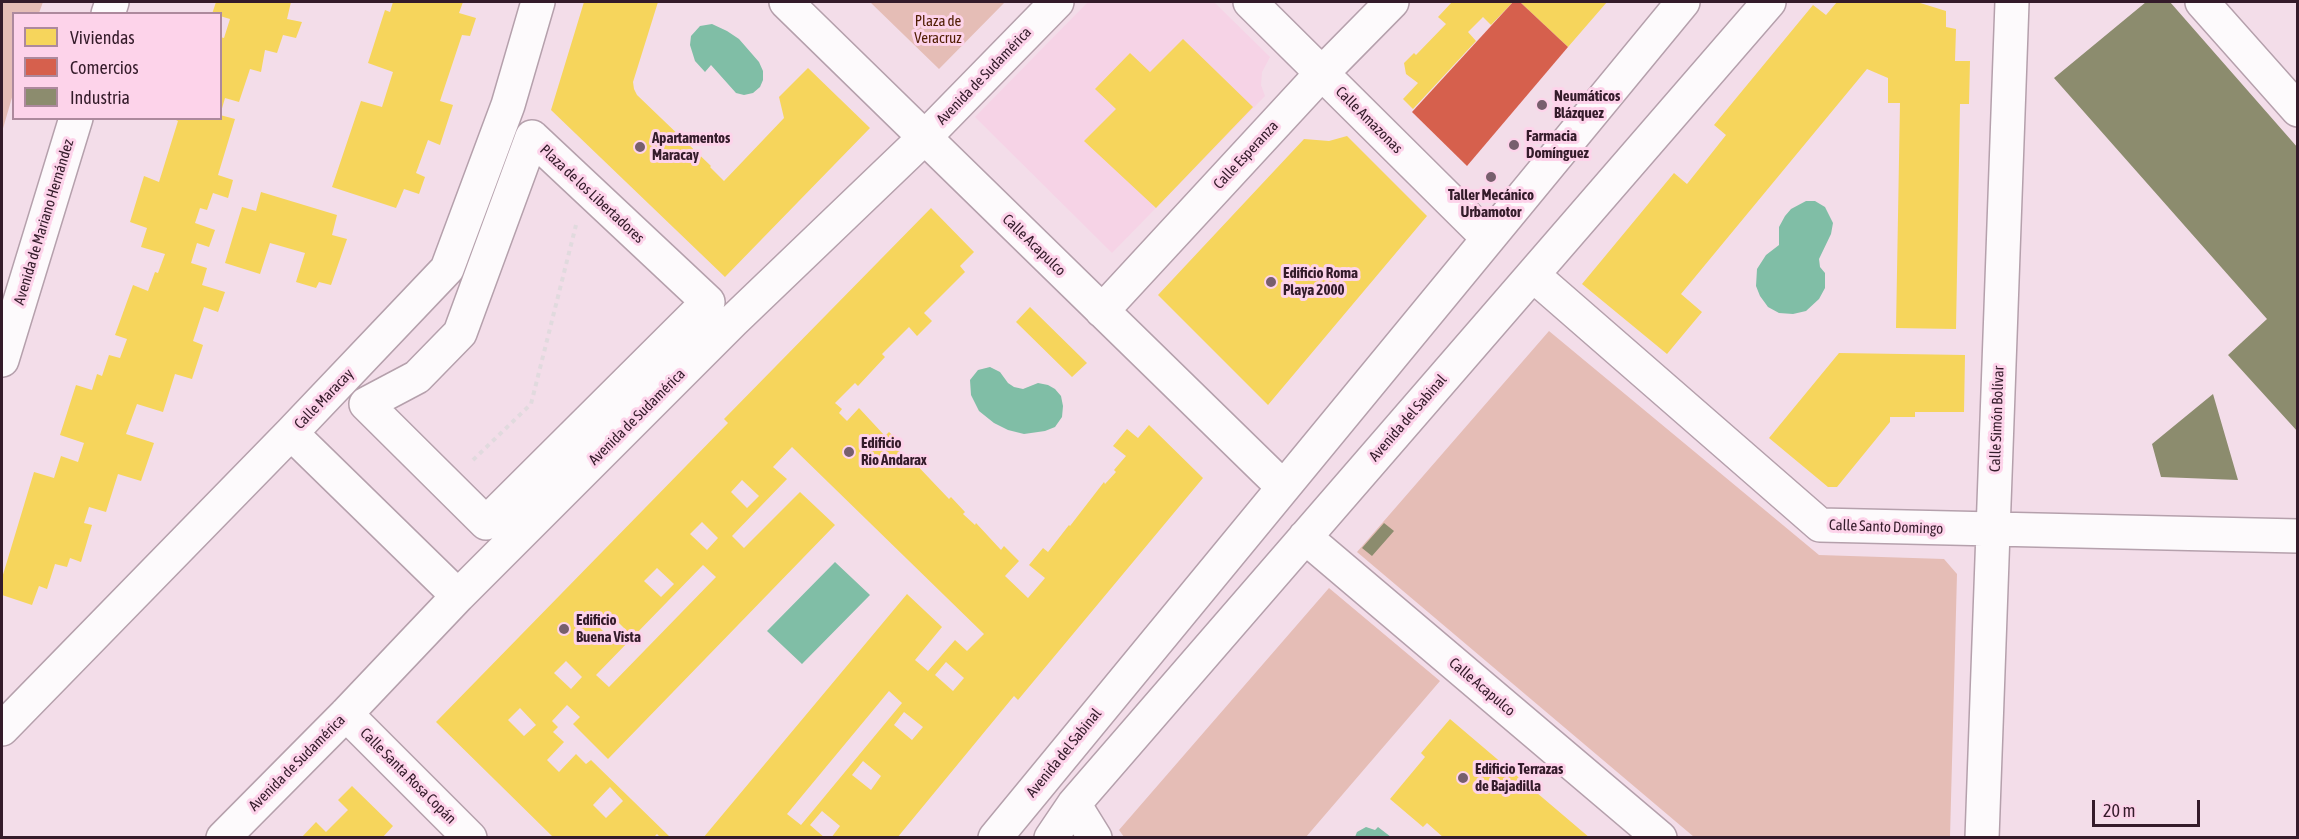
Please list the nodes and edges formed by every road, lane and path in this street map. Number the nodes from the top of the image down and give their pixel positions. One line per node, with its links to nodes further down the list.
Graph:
1 (538, 2): 19 (street, Calle Maracay)
2 (786, 2): 13 (street, Calle Acapulco)
3 (1057, 2): 13 (street, Avenida de Sudamérica)
4 (1250, 2): 10 (street, Calle Amazonas)
5 (1392, 2): 10 (street, Calle Esperanza)
6 (1683, 2): 15 (street, Avenida del Sabinal)
7 (1769, 2): 16 (street, Avenida del Sabinal)
8 (2012, 2): 22 (street, Calle Simón Bolívar)
9 (2202, 2): 11 (street)
10 (1322, 73): 15 (street, Calle Amazonas); 17 (street, Calle Esperanza)
11 (2298, 110)
12 (75, 120): 18 (street, Avenida de Mariano Hernández)
13 (924, 138): 17 (street, Calle Acapulco); 25 (street, Avenida de Sudamérica)
14 (585, 187): 20 (path); 20 (street, Plaza de los Libertadores); 20 (street, Plaza de los Libertadores)
15 (1488, 238): 21 (street, Avenida del Sabinal)
16 (1533, 275): 22 (street, Calle Santo Domingo); 24 (street, Avenida del Sabinal)
17 (1102, 311): 21 (street, Calle Acapulco)
18 (2, 360)
19 (291, 433): 25 (street); 27 (street, Calle Maracay)
20 (447, 485)
21 (1283, 487): 31 (street, Avenida del Sabinal)
22 (1993, 531): 23 (street, Calle Santo Domingo); 35 (street, Calle Simón Bolívar)
23 (2298, 536)
24 (1305, 537): 28 (street, Avenida del Sabinal); 34 (street, Calle Acapulco)
25 (458, 596): 26 (street, Avenida de Sudamérica)
26 (346, 714): 29 (street, Avenida de Sudamérica); 30 (street, Calle Santa Rosa Copán)
27 (2, 729)
28 (1074, 804): 32 (street, Avenida del Sabinal); 33 (street)
29 (223, 837)
30 (470, 837)
31 (995, 837)
32 (1051, 837)
33 (1095, 837)
34 (1660, 837)
35 (1982, 837)

